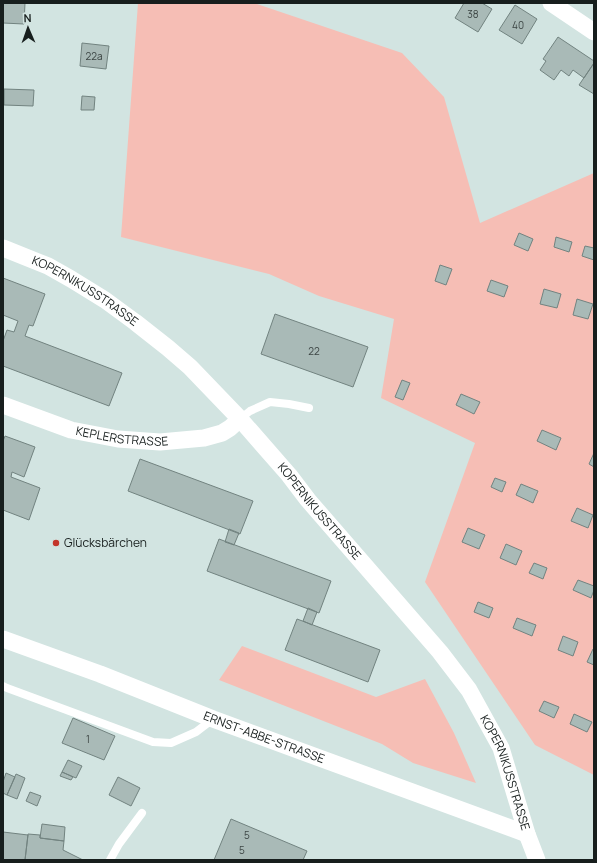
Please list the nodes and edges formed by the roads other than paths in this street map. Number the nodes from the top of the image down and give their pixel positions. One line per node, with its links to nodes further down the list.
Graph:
1 (551, 3): 2 (street)
2 (594, 32)
3 (3, 248): 6 (street, KOPERNIKUSSTRASSE)
4 (3, 405): 6 (street, KEPLERSTRASSE)
5 (309, 408): 6 (lane)
6 (240, 419): 11 (street, KOPERNIKUSSTRASSE)
7 (3, 638): 9 (street, ERNST-ABBE-STRASSE)
8 (3, 686): 9 (lane)
9 (213, 719): 11 (street, ERNST-ABBE-STRASSE)
10 (142, 814): 12 (lane)
11 (527, 834): 13 (street, KOPERNIKUSSTRASSE)
12 (110, 860)
13 (537, 860)

